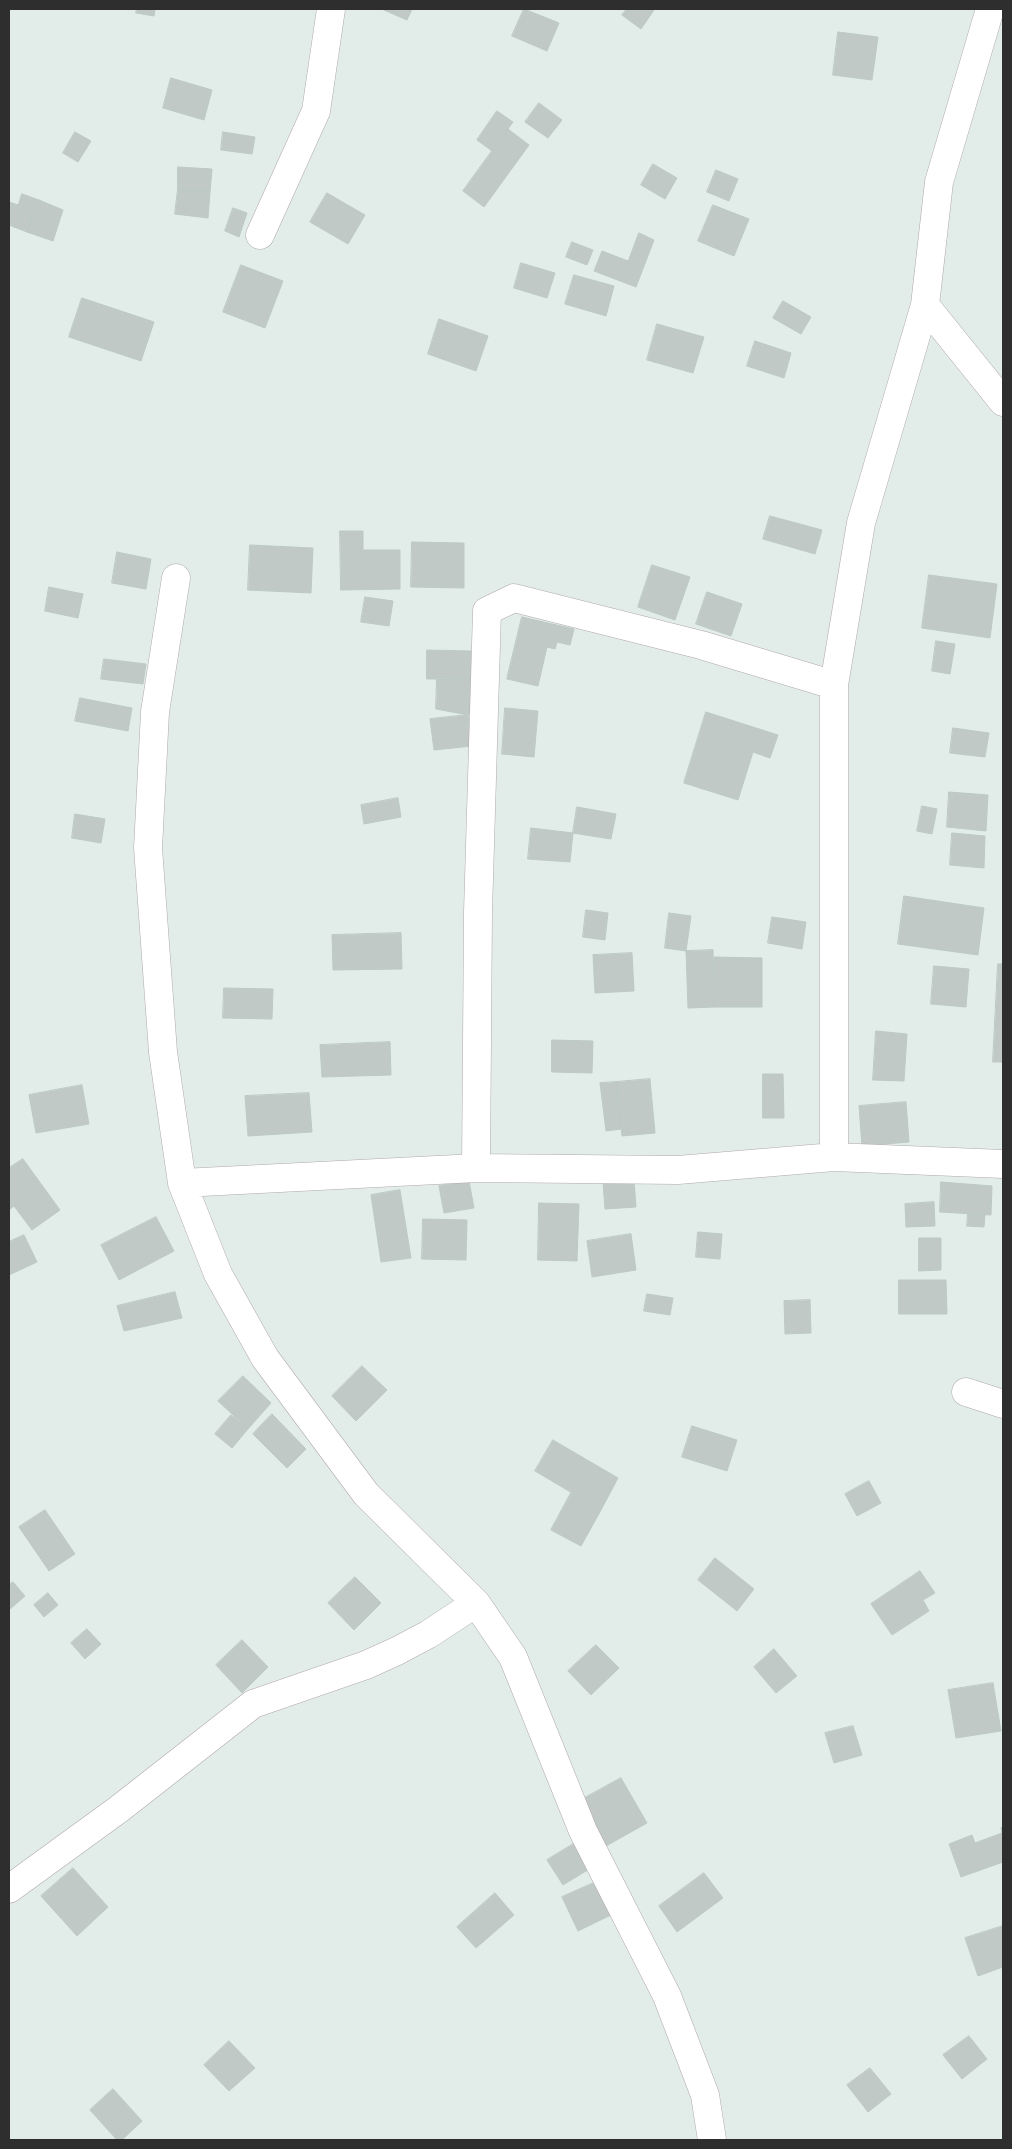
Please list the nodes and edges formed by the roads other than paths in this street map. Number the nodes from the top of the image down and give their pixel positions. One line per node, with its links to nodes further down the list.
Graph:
1 (331, 9): 3 (street)
2 (990, 9): 4 (street)
3 (260, 235)
4 (925, 305): 5 (street); 7 (street)
5 (1003, 402)
6 (176, 578): 11 (street)
7 (834, 685): 8 (street); 10 (street)
8 (834, 1157): 9 (street); 10 (street)
9 (1003, 1164)
10 (476, 1168): 11 (street)
11 (182, 1183): 14 (street)
12 (966, 1392): 13 (street)
13 (1003, 1404)
14 (476, 1604): 15 (street); 16 (street)
15 (9, 1888)
16 (712, 2140)

